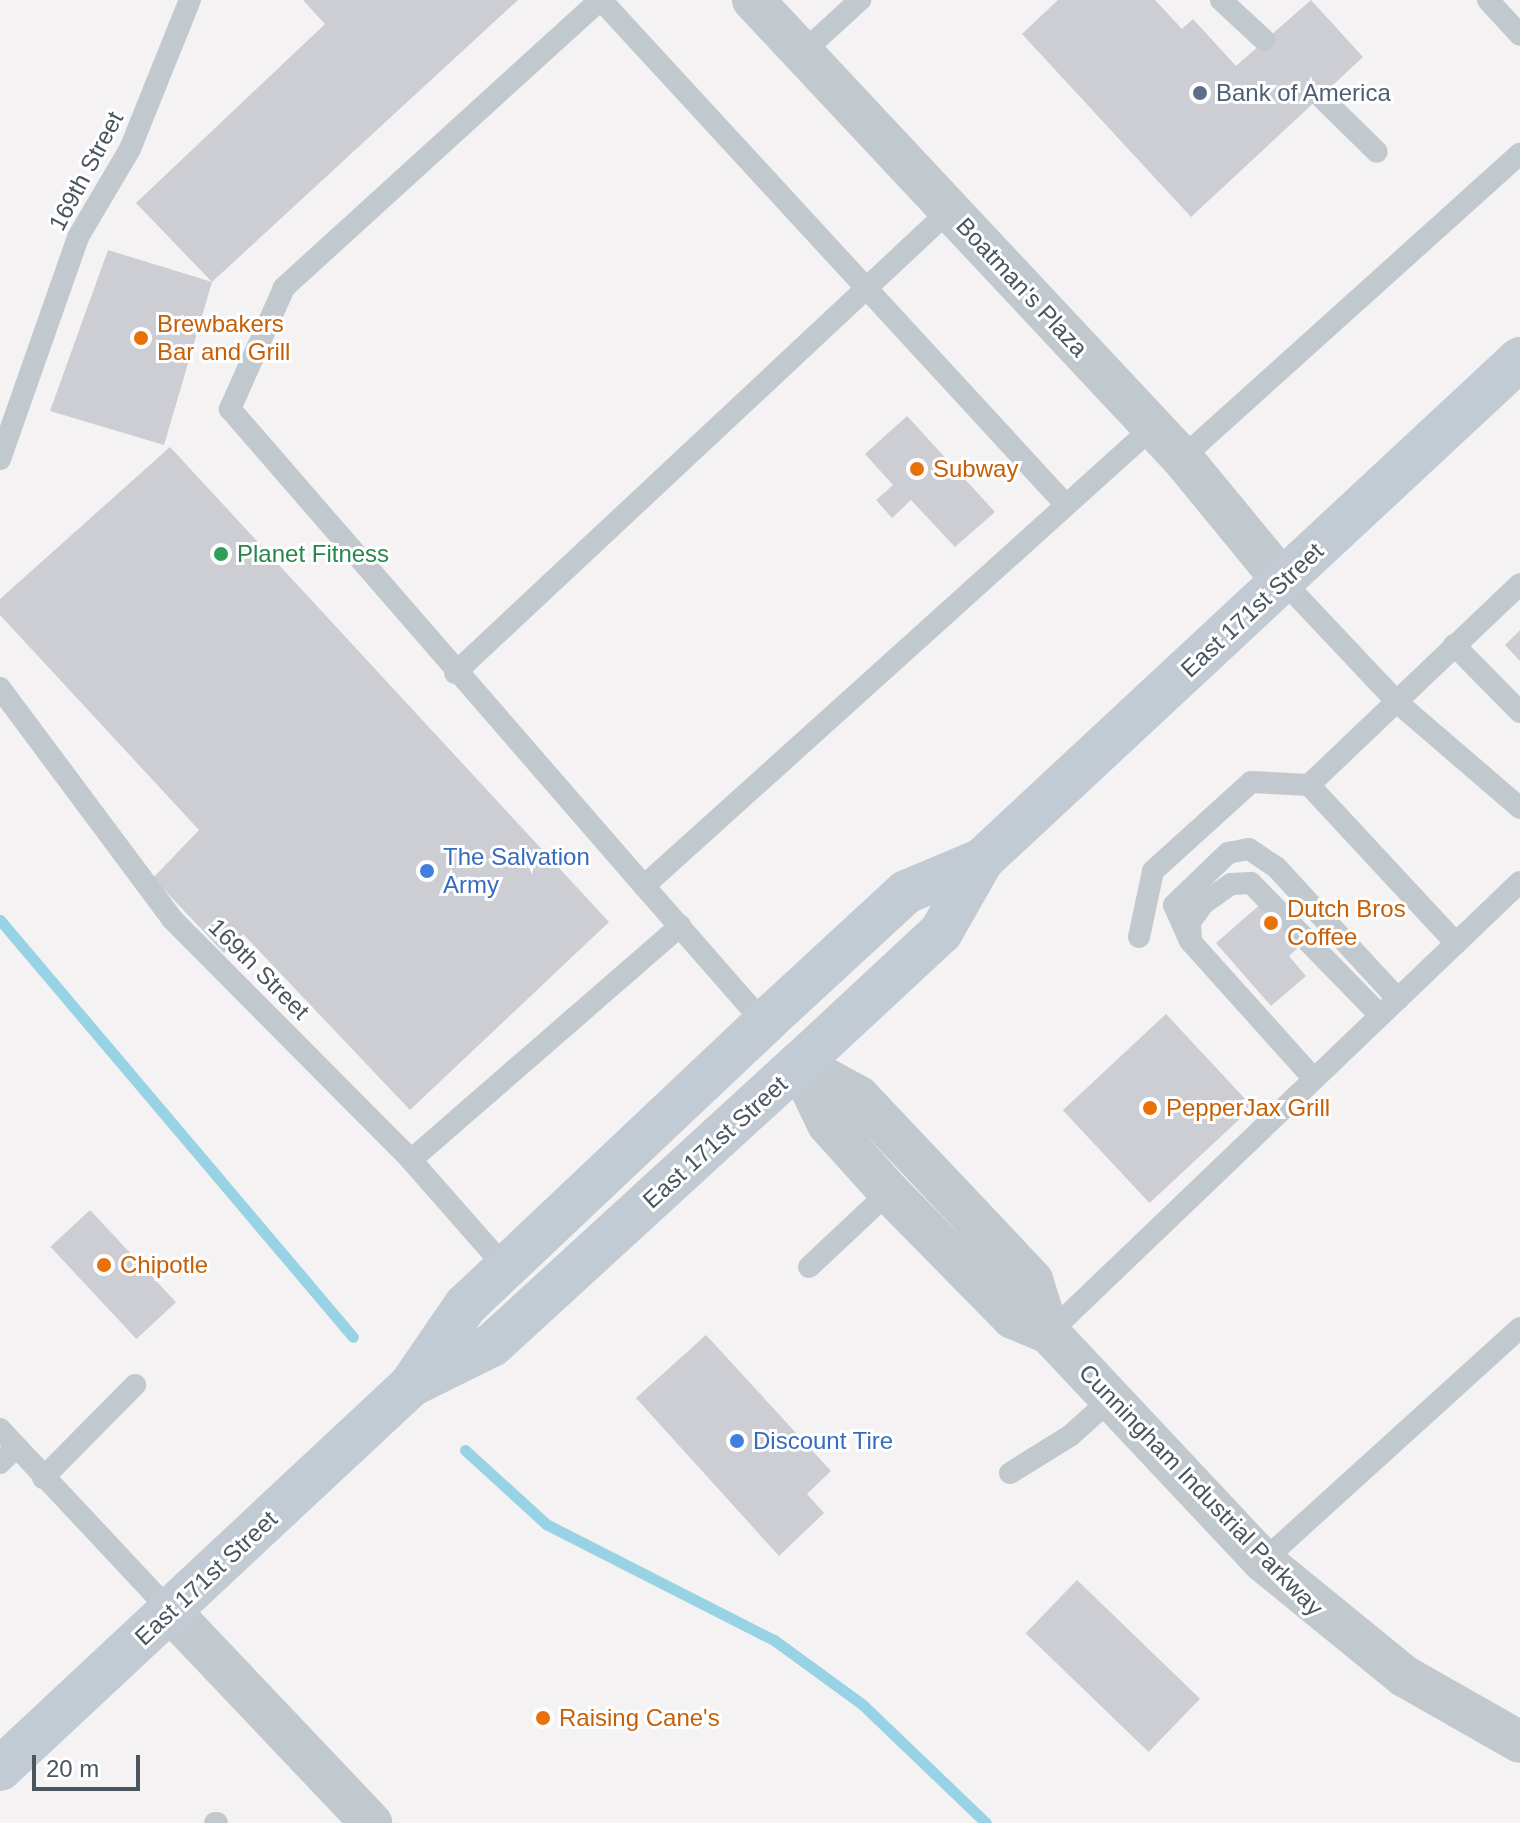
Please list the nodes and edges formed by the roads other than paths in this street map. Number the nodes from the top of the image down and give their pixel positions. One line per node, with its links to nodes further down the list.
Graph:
1 (190, 0): 18 (lane, 169th Street)
2 (600, 0): 14 (lane); 23 (lane)
3 (753, 0): 9 (street, Boatman's Plaza)
4 (860, 0): 9 (lane)
5 (1221, 0): 8 (lane)
6 (1488, 0): 7 (lane)
7 (1520, 35)
8 (1264, 40)
9 (802, 53): 13 (street, Boatman's Plaza)
10 (1321, 97): 11 (lane)
11 (1377, 152)
12 (1520, 154): 17 (lane)
13 (950, 210): 14 (lane); 16 (street, Boatman's Plaza)
14 (866, 289): 19 (lane); 23 (lane)
15 (1520, 359): 20 (main road, East 171st Street)
16 (1153, 427): 17 (street, Boatman's Plaza); 19 (lane)
17 (1182, 458): 20 (street, Boatman's Plaza)
18 (0, 459)
19 (1066, 505): 31 (lane)
20 (1283, 581): 25 (lane); 29 (main road, East 171st Street)
21 (1520, 584): 22 (lane)
22 (1454, 645): 25 (lane); 26 (lane)
23 (455, 673): 31 (lane)
24 (0, 688): 41 (lane, 169th Street)
25 (1398, 703): 27 (lane); 28 (lane)
26 (1520, 712)
27 (1309, 785): 33 (lane); 35 (lane)
28 (1520, 808)
29 (982, 860): 38 (main road, East 171st Street); 39 (main road, East 171st Street)
30 (1520, 882): 35 (lane)
31 (644, 886): 32 (lane)
32 (680, 926): 38 (lane); 41 (lane)
33 (1139, 937)
34 (1191, 942): 36 (lane); 37 (lane); 40 (lane)
35 (1456, 943): 36 (lane)
36 (1398, 999): 37 (lane)
37 (1380, 1015): 40 (lane)
38 (764, 1023): 43 (main road, East 171st Street); 45 (main road)
39 (799, 1064): 42 (street, Cunningham Industrial Parkway); 45 (main road, East 171st Street); 47 (street, Cunningham Industrial Parkway)
40 (1314, 1079): 47 (lane)
41 (411, 1160): 43 (lane, 169th Street)
42 (889, 1192): 44 (lane); 47 (street, Cunningham Industrial Parkway)
43 (505, 1267): 49 (main road, East 171st Street)
44 (809, 1267)
45 (547, 1295): 49 (main road, East 171st Street)
46 (1520, 1328): 55 (lane)
47 (1049, 1333): 50 (street, Cunningham Industrial Parkway)
48 (135, 1385): 54 (lane)
49 (411, 1385): 56 (main road, East 171st Street)
50 (1111, 1399): 53 (lane); 55 (street, Cunningham Industrial Parkway)
51 (0, 1429): 52 (lane)
52 (7, 1456): 54 (lane)
53 (1010, 1473)
54 (43, 1478): 56 (lane)
55 (1263, 1561): 57 (street, Cunningham Industrial Parkway)
56 (171, 1612): 58 (main road, East 171st Street); 59 (street)
57 (1520, 1742)
58 (1, 1767)
59 (365, 1821)

